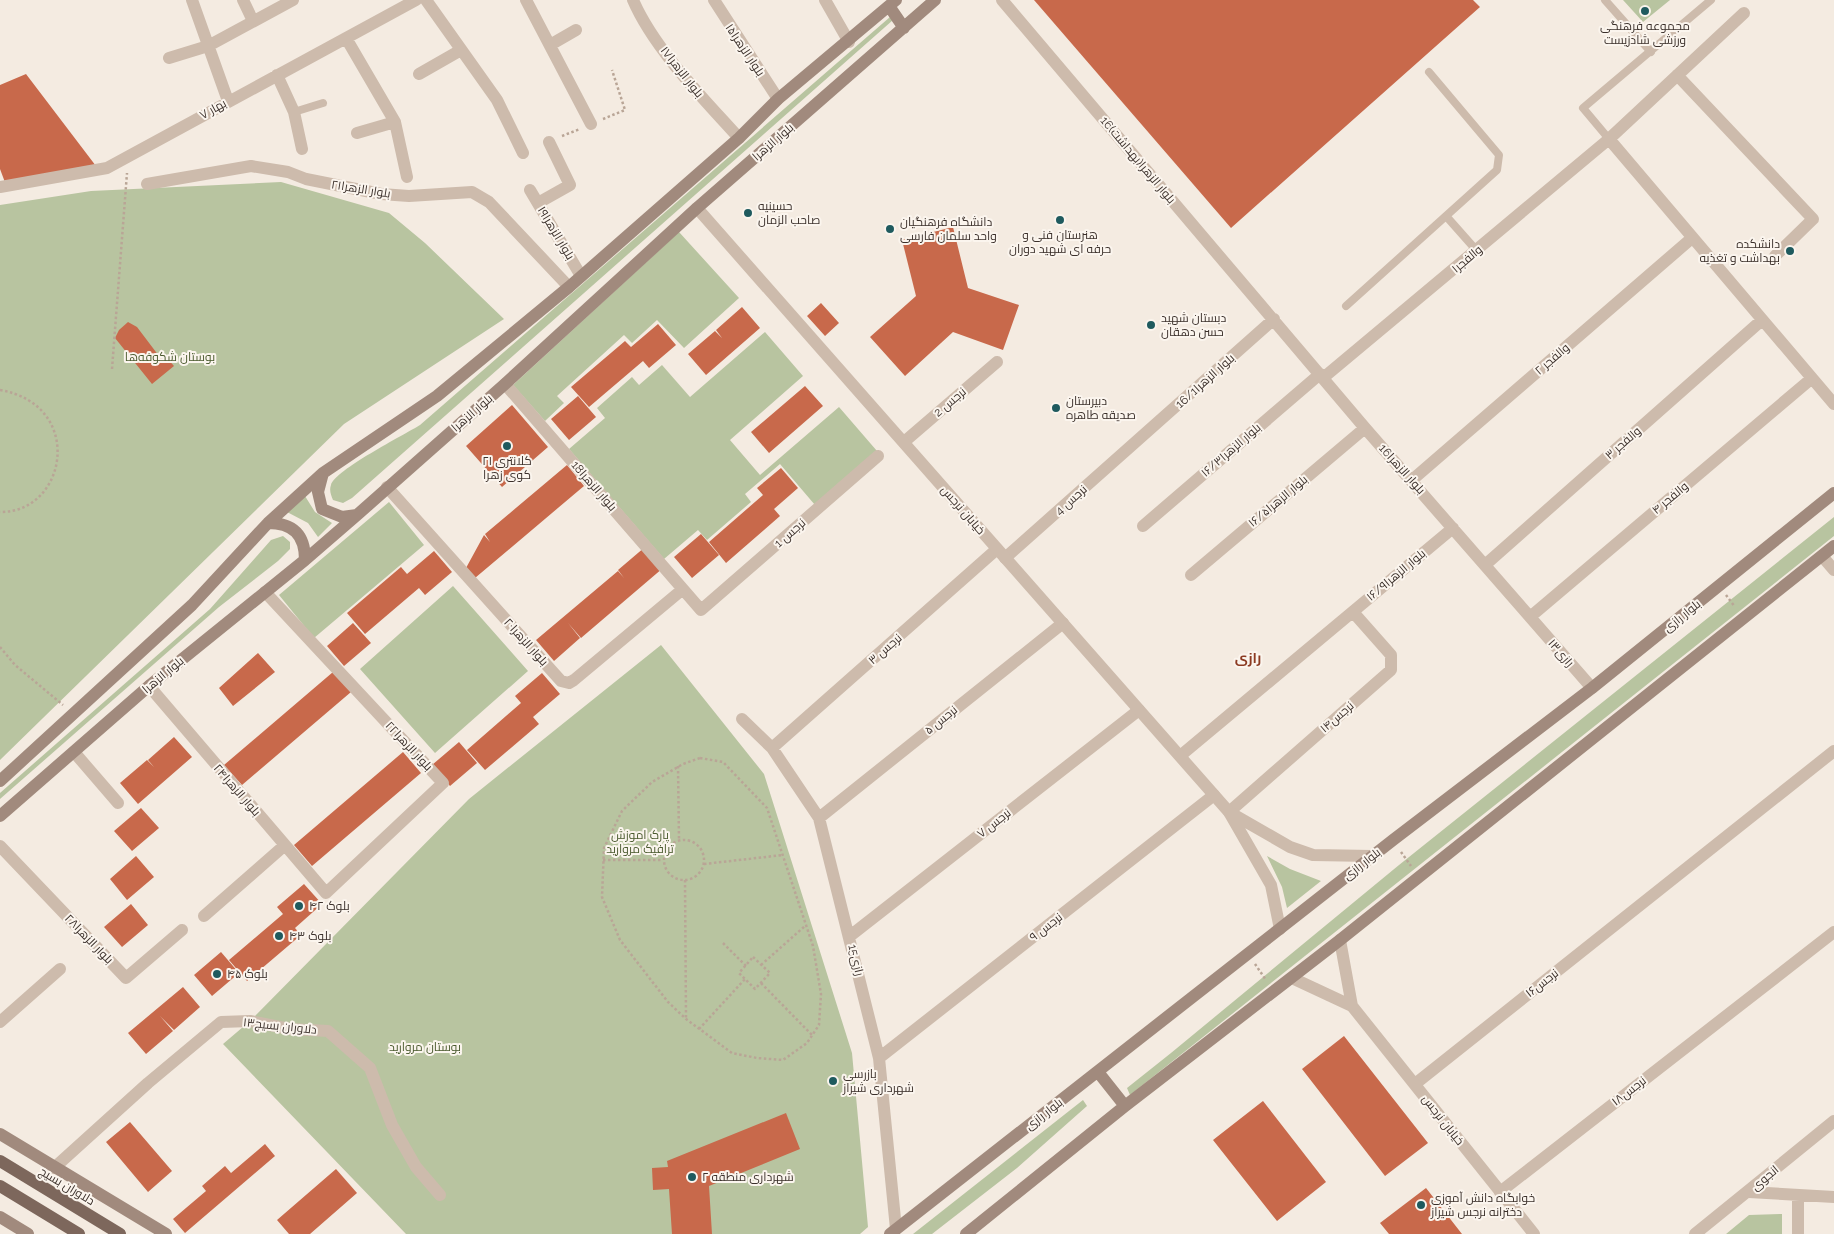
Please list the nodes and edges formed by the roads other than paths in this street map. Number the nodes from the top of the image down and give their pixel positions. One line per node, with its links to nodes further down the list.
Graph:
1 (192, 0): 22 (street)
2 (243, 0): 16 (street)
3 (293, 0): 16 (street)
4 (416, 0): 19 (street, بهار ۷)
5 (426, 0): 23 (street)
6 (526, 0): 21 (street)
7 (633, 0): 37 (street, بلوار الزهرا۱۷)
8 (714, 0): 30 (street, بلوار الزهرا۱۵)
9 (825, 0): 20 (street)
10 (936, 0): 17 (main road, بلوار الزهرا)
11 (1002, 0): 55 (street, 16بلوار الزهرا(بهداشت))
12 (1605, 0): 24 (lane)
13 (1711, 0): 24 (lane)
14 (892, 3): 17 (main road); 20 (main road, بلوار الزهرا)
15 (1744, 13): 29 (street, والفجر۱)
16 (254, 21): 22 (street)
17 (904, 28): 47 (main road, بلوار الزهرا)
18 (576, 30): 21 (street)
19 (346, 38): 28 (street, بهار ۷); 34 (street)
20 (849, 42): 30 (main road, بلوار الزهرا)
21 (550, 45): 35 (street)
22 (208, 46): 25 (street); 31 (street)
23 (461, 50): 27 (street); 41 (street)
24 (1651, 52): 38 (lane)
25 (169, 58)
26 (1429, 72): 48 (lane)
27 (419, 74)
28 (277, 75): 31 (street, بهار ۷); 33 (street)
29 (1678, 75): 38 (street, والفجر۱); 51 (street)
30 (778, 99): 37 (main road, بلوار الزهرا)
31 (228, 100): 44 (street, بهار ۷)
32 (324, 103): 33 (lane)
33 (294, 112): 40 (street)
34 (395, 122): 36 (street); 42 (street)
35 (591, 124)
36 (357, 133)
37 (739, 138): 52 (main road, بلوار الزهرا)
38 (1609, 139): 49 (street); 50 (street, والفجر۱)
39 (549, 142): 46 (street)
40 (302, 149)
41 (523, 153)
42 (407, 177)
43 (147, 184): 53 (street, بلوار الزهرا۲۱)
44 (0, 187)
45 (530, 190): 46 (street, بلوار الزهرا۱۹)
46 (538, 204): 52 (street, بلوار الزهرا۱۹)
47 (697, 208): 60 (main road, بلوار الزهرا); 63 (street, خیابان نرجس)
48 (1446, 216): 50 (lane); 54 (lane)
49 (1692, 238): 56 (street); 67 (street, والفجر ۲)
50 (1477, 251): 58 (street, والفجر۱)
51 (1776, 256)
52 (581, 276): 53 (main road, بلوار الزهرا)
53 (569, 287): 66 (main road, بلوار الزهرا)
54 (1346, 306)
55 (1274, 319): 58 (street, 16بلوار الزهرا); 64 (street, بلوار الزهرا16/1)
56 (1762, 320): 59 (street); 78 (street, والفجر ۳)
57 (997, 362): 63 (street, 2 نرجس)
58 (1322, 376): 62 (street, 16بلوار الزهرا); 72 (street, بلوار الزهرا۱۶/۳)
59 (1811, 379): 61 (street); 85 (street, والفجر ۴)
60 (506, 384): 68 (main road, بلوار الزهرا); 81 (street, 18بلوار الزهرا)
61 (1834, 404)
62 (1365, 428): 67 (street, 16بلوار الزهرا); 80 (street, بلوار الزهرا۱۶/۵)
63 (904, 442): 75 (street, خیابان نرجس)
64 (1137, 442): 75 (street, 4 نرجس)
65 (878, 456): 83 (street, 1 نرجس)
66 (323, 473): 70 (main road); 71 (main road, بلوار الزهرا)
67 (1412, 480): 73 (street, 16بلوار الزهرا)
68 (387, 487): 70 (main road, بلوار الزهرا); 81 (street, بلوار الزهرا۲۰)
69 (1834, 493): 88 (main road, بلوار رازی)
70 (357, 515): 77 (main road, بلوار الزهرا)
71 (268, 523): 77 (main road); 95 (main road, بلوار الزهرا)
72 (1142, 526)
73 (1453, 528): 78 (street, 16بلوار الزهرا); 84 (street, بلوار الزهرا۱۶/۹)
74 (1834, 546): 76 (main road)
75 (1002, 554): 86 (street, خیابان نرجس); 91 (street, نرجس ۳)
76 (1822, 556): 79 (street); 110 (main road)
77 (305, 560): 82 (main road, بلوار الزهرا)
78 (1485, 565): 85 (street, 16بلوار الزهرا)
79 (1834, 570)
80 (1192, 575)
81 (683, 589): 83 (street, 18بلوار الزهرا)
82 (265, 592): 87 (main road, بلوار الزهرا); 104 (street, بلوار الزهرا۲۲)
83 (701, 610)
84 (1353, 612): 94 (street, بلوار الزهرا۱۶/۹); 98 (street, نرجس۱۴)
85 (1530, 617): 88 (street, رازی۱۳)
86 (1063, 623): 89 (street, خیابان نرجس); 100 (street, نرجس ۵)
87 (149, 686): 93 (main road, بلوار الزهرا); 101 (street, بلوار الزهرا۲۴)
88 (1592, 688): 103 (main road, بلوار رازی)
89 (1139, 710): 94 (street, خیابان نرجس); 109 (street, نرجس ۷)
90 (742, 719): 91 (street, 15رازی)
91 (772, 748): 100 (street, 15رازی)
92 (1834, 751): 117 (street, نرجس۱۶)
93 (74, 752): 97 (street); 99 (main road, بلوار الزهرا)
94 (1180, 756): 96 (street, خیابان نرجس)
95 (0, 781)
96 (1214, 795): 98 (street, خیابان نرجس); 115 (street, نرجس ۹)
97 (118, 804)
98 (1229, 812): 103 (street); 106 (street)
99 (0, 816)
100 (819, 818): 109 (street, 15رازی)
101 (285, 845): 104 (street, بلوار الزهرا۲۴); 105 (street)
102 (0, 846): 107 (street, بلوار الزهرا۲۸)
103 (1372, 856): 106 (main road, بلوار رازی)
104 (326, 893)
105 (204, 916)
106 (1280, 929): 116 (main road, بلوار رازی)
107 (182, 930)
108 (1834, 932): 124 (street, نرجس۱۸)
109 (850, 936): 115 (street, 15رازی)
110 (1340, 940): 112 (main road); 113 (street)
111 (60, 969): 114 (street)
112 (1292, 978): 113 (street); 118 (main road)
113 (1352, 1006): 117 (street, خیابان نرجس)
114 (0, 1022)
115 (879, 1058): 130 (street, 15رازی)
116 (1098, 1072): 118 (main road); 130 (main road, بلوار رازی)
117 (1414, 1084): 124 (street, خیابان نرجس)
118 (1125, 1106): 135 (main road)
119 (1834, 1121): 125 (street, انجوی)
120 (0, 1134): 122 (main road)
121 (0, 1162): 133 (main road, دلاوران بسیج)
122 (54, 1168): 126 (street, دلاوران بسیج۱۳); 134 (main road)
123 (0, 1186): 132 (main road)
124 (1500, 1192): 136 (street, خیابان نرجس)
125 (1749, 1192): 127 (street); 137 (street, انجوی)
126 (440, 1195)
127 (1798, 1195): 128 (street); 138 (street)
128 (1834, 1197)
129 (0, 1217): 131 (main road)
130 (893, 1232)
131 (28, 1234)
132 (79, 1234)
133 (120, 1234)
134 (166, 1234)
135 (966, 1234)
136 (1534, 1234)
137 (1695, 1234)
138 (1798, 1234)

